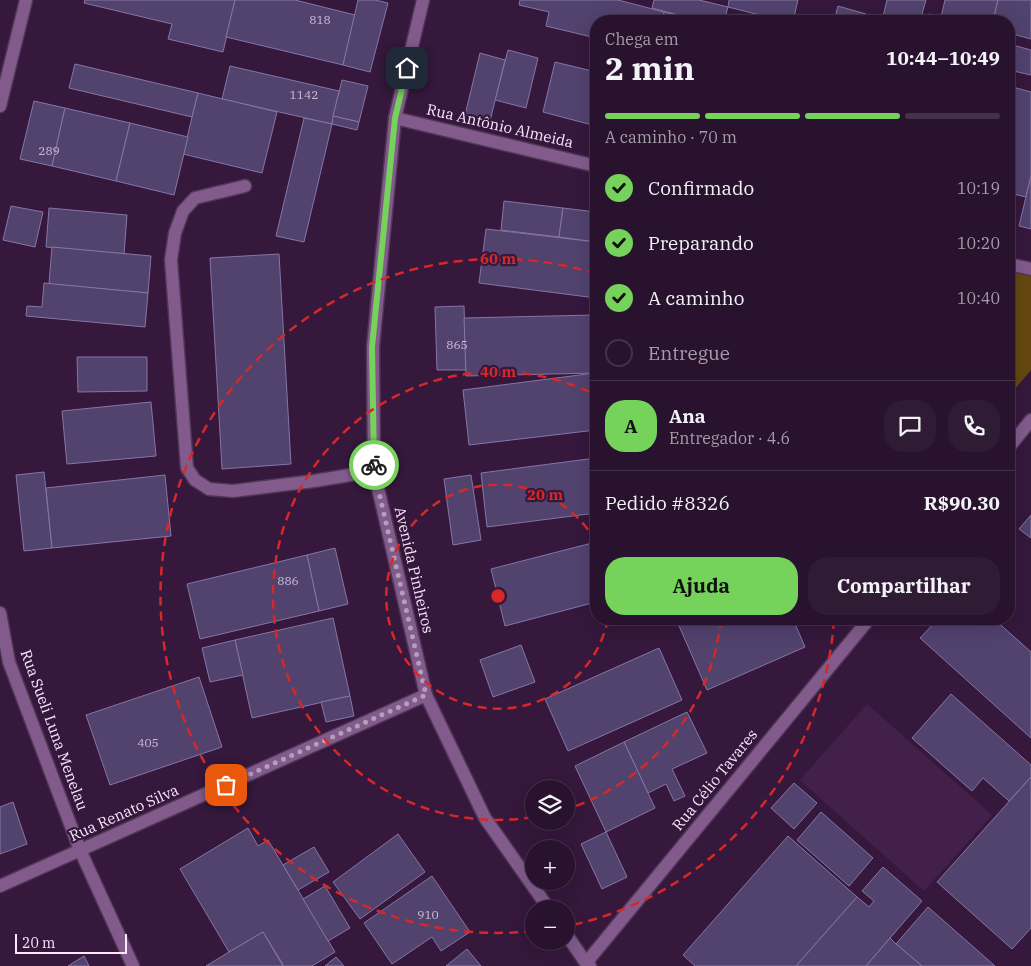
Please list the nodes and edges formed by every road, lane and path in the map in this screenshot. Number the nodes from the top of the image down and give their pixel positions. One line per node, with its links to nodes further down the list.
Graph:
1 (26, 0): 3 (street)
2 (424, 0): 4 (street, Avenida Pinheiros)
3 (0, 106)
4 (395, 118): 5 (street, Rua Antônio Almeida); 11 (street, Avenida Pinheiros)
5 (590, 165)
6 (245, 186): 11 (street)
7 (1015, 265): 8 (street)
8 (1031, 269)
9 (1031, 420): 10 (street)
10 (1015, 440)
11 (374, 471): 14 (street, Avenida Pinheiros)
12 (0, 613): 15 (street, Rua Sueli Luna Menelau)
13 (861, 625): 19 (street, Rua Célio Tavares)
14 (426, 695): 15 (street, Rua Renato Silva); 17 (street, Avenida Pinheiros)
15 (80, 850): 16 (street, Rua Renato Silva); 20 (street, Rua Sueli Luna Menelau)
16 (0, 886)
17 (543, 900)
18 (575, 946): 19 (street)
19 (588, 964)
20 (132, 966)

